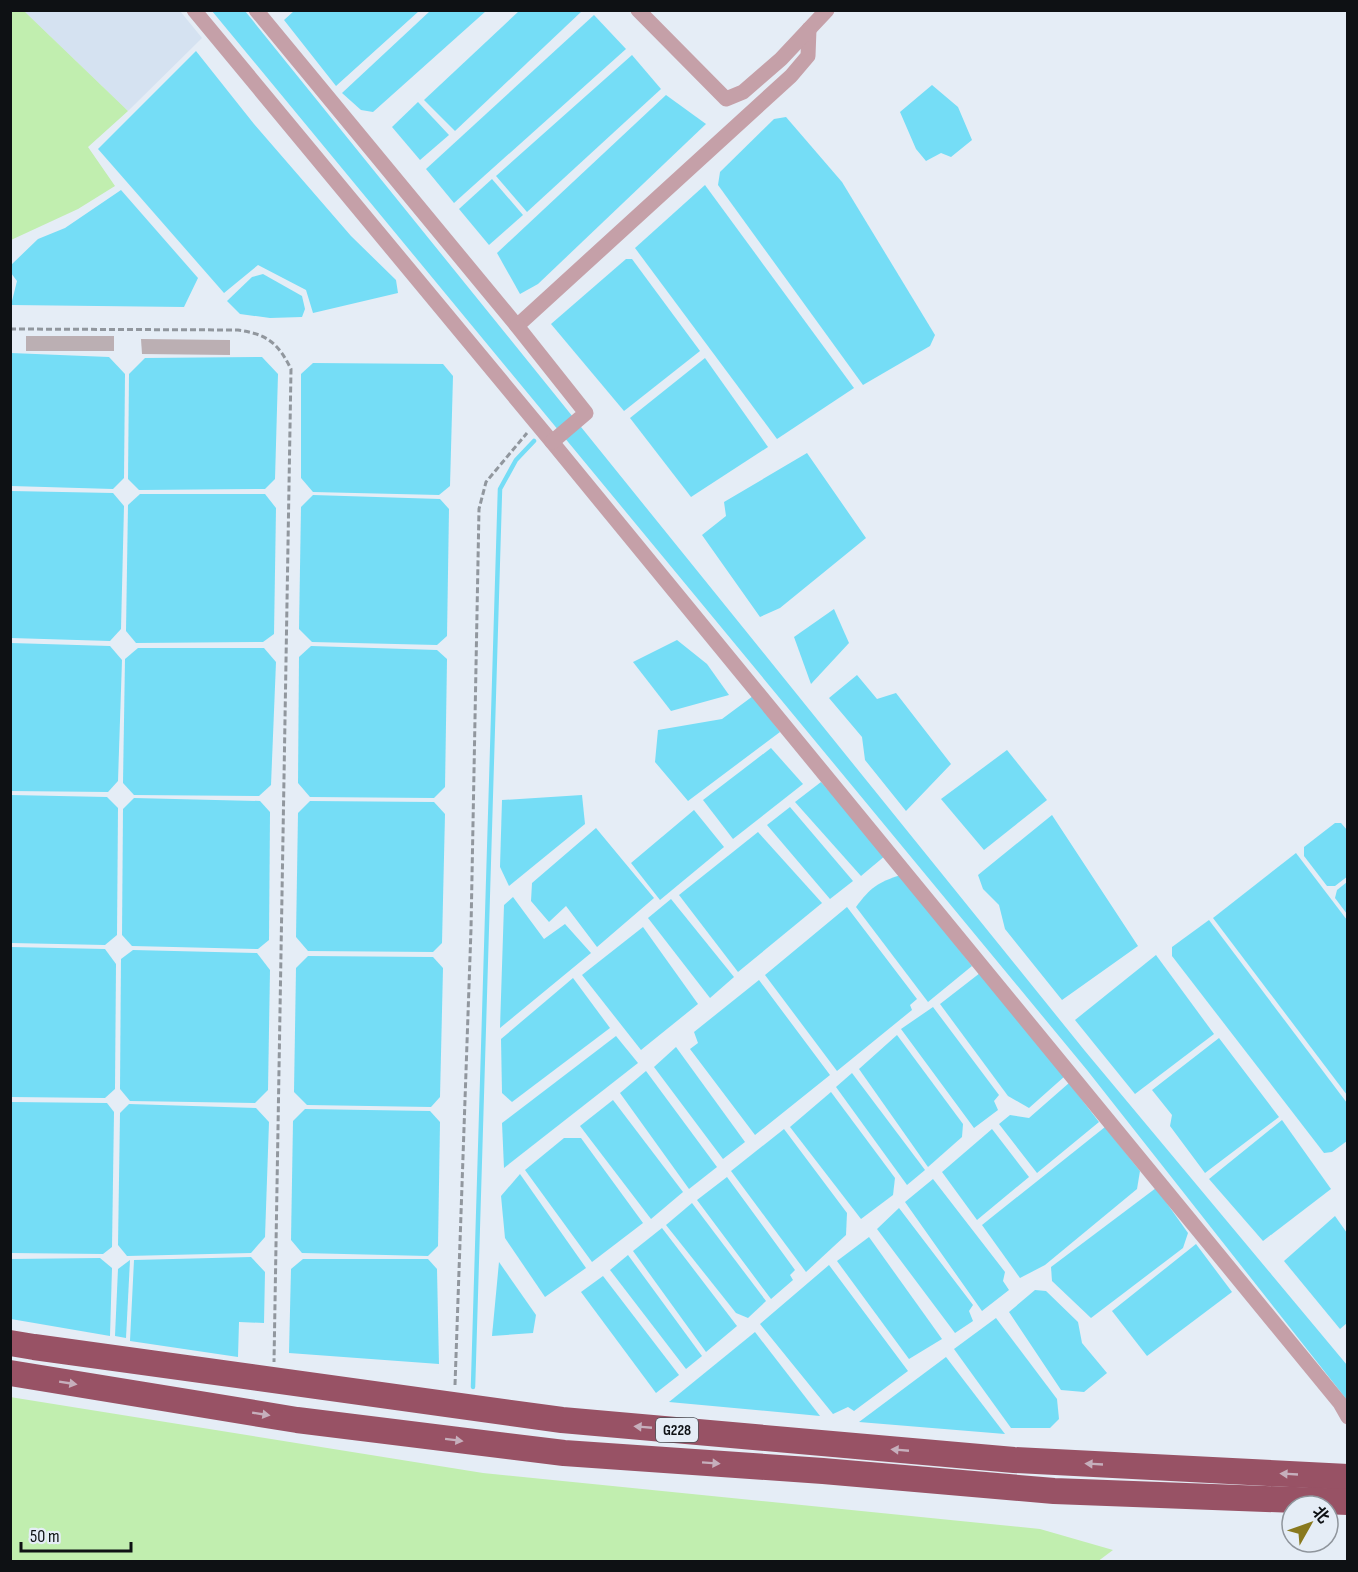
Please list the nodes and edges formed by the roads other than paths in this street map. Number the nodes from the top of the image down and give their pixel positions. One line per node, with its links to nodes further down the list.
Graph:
1 (194, 10): 7 (street)
2 (256, 10): 6 (street)
3 (638, 10): 5 (street)
4 (827, 10): 5 (street)
5 (809, 29): 6 (street)
6 (517, 326): 7 (street)
7 (552, 442): 11 (street)
8 (10, 1343): 10 (highway, G228)
9 (10, 1373): 13 (highway, G228, one-way to 13)
10 (373, 1394): 12 (highway, G228); 13 (highway)
11 (1347, 1417)
12 (592, 1422): 14 (highway); 15 (highway, G228, one-way to 12)
13 (367, 1429): 14 (highway, G228, one-way to 14)
14 (588, 1455): 16 (highway, G228, one-way to 16)
15 (1347, 1477)
16 (1347, 1502)

